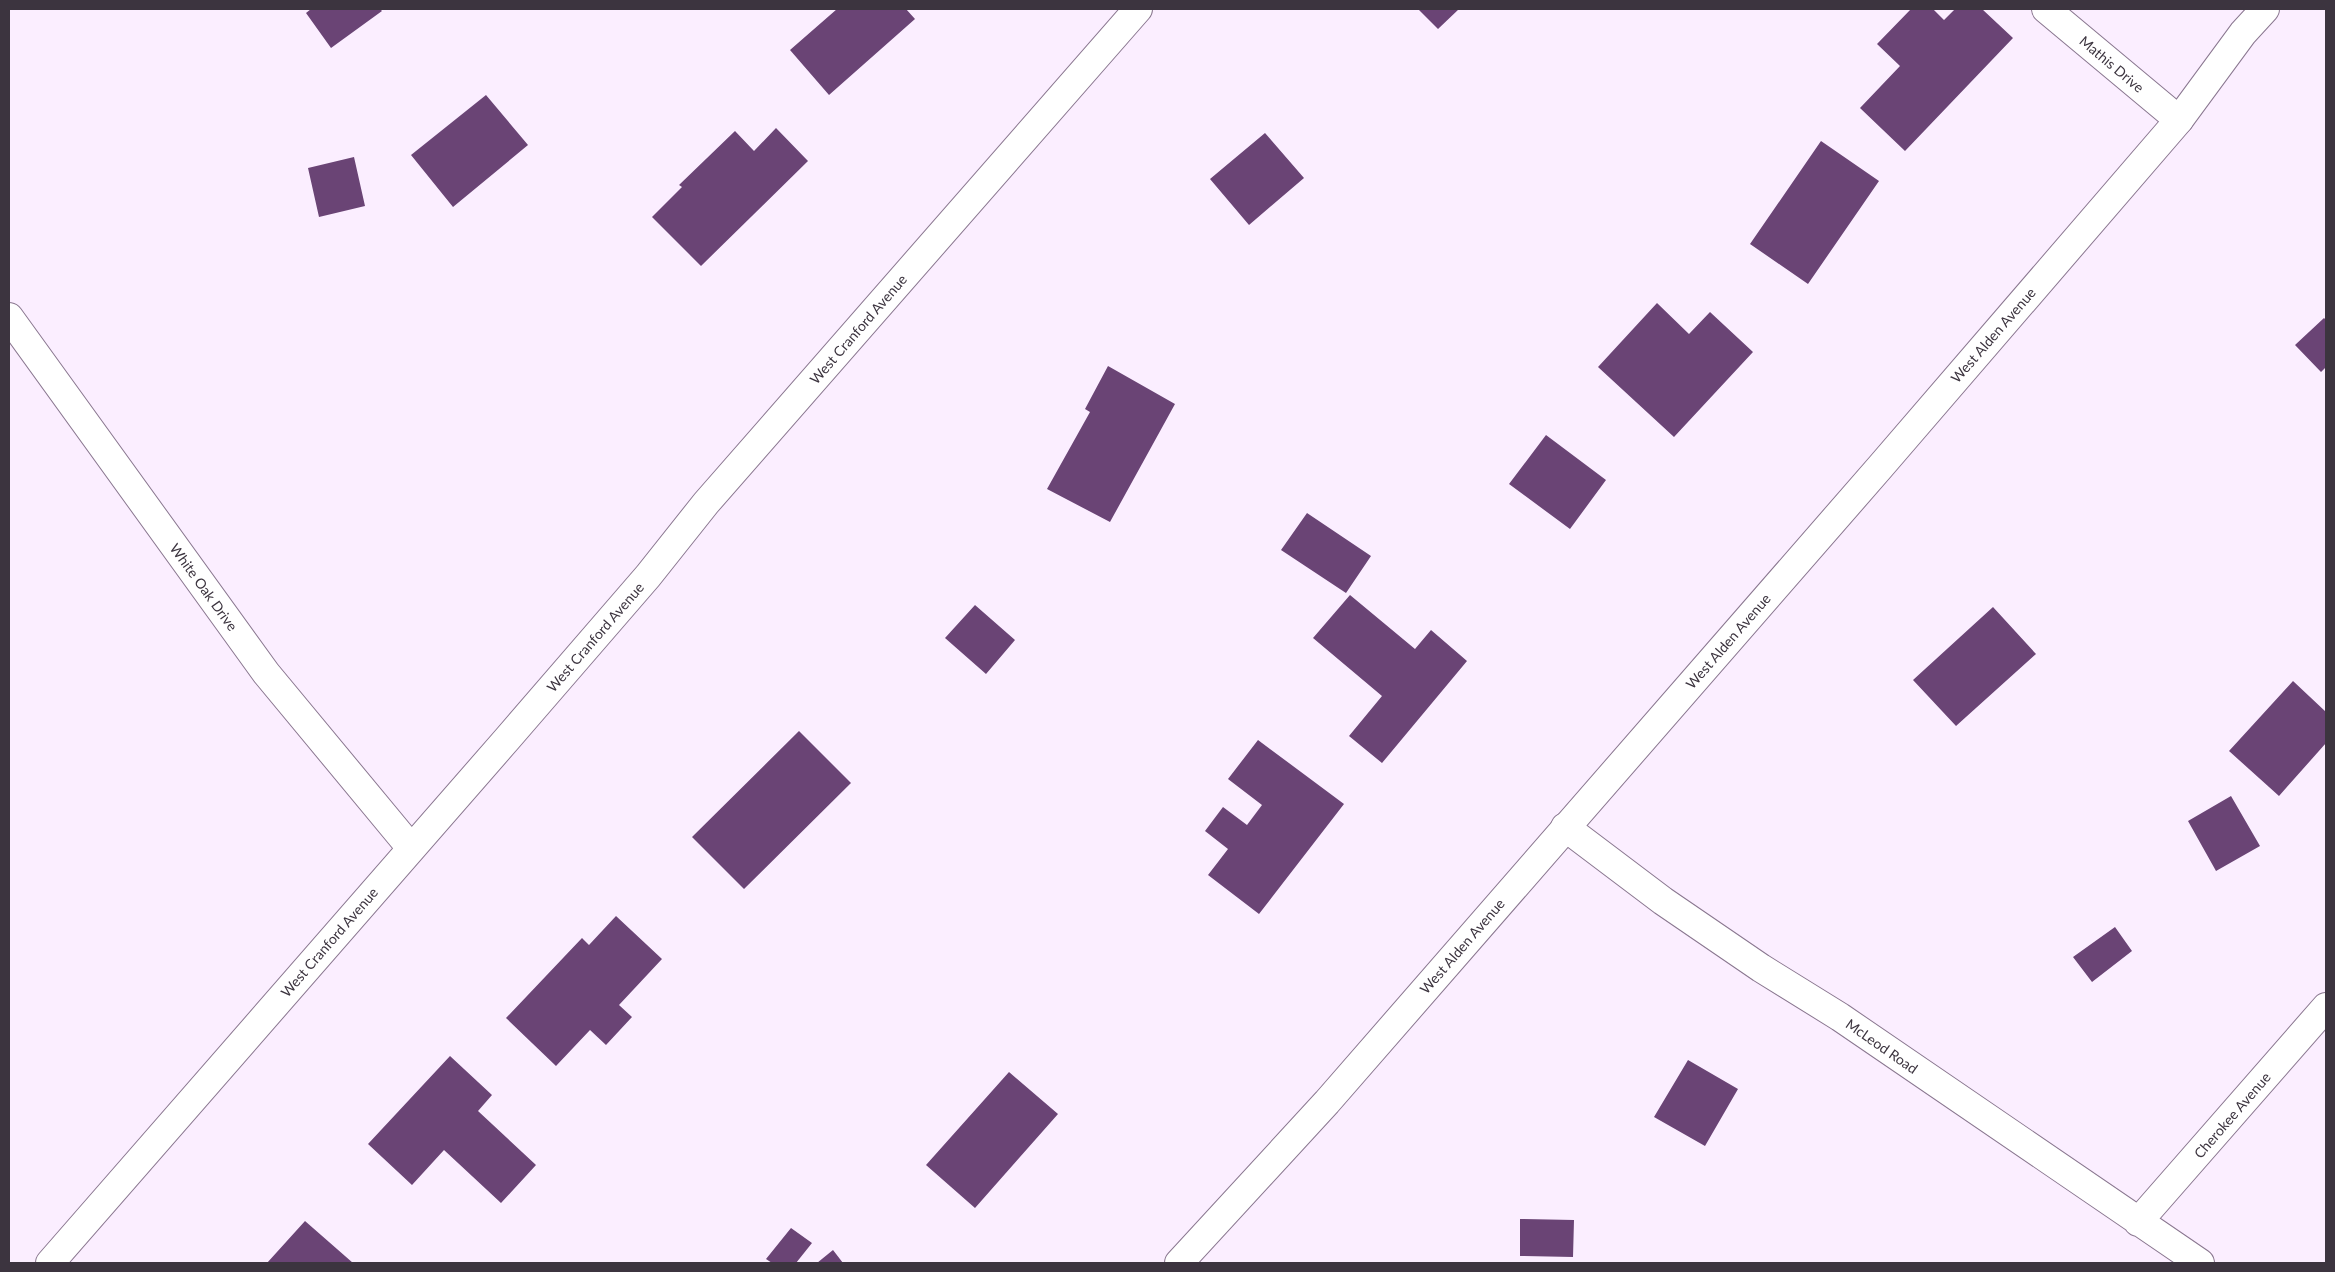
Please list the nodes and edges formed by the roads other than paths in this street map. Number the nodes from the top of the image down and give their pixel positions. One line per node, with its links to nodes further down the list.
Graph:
1 (1138, 9): 7 (street, West Cranford Avenue)
2 (2046, 9): 4 (street, Mathis Drive)
3 (2265, 9): 4 (street, West Alden Avenue)
4 (2179, 120): 6 (street, West Alden Avenue)
5 (9, 318): 7 (street, White Oak Drive)
6 (1565, 827): 9 (street, McLeod Road); 11 (street, West Alden Avenue)
7 (410, 848): 10 (street, West Cranford Avenue)
8 (2326, 1008): 9 (street, Cherokee Avenue)
9 (2138, 1222): 12 (street, McLeod Road)
10 (50, 1263)
11 (1178, 1263)
12 (2200, 1263)

